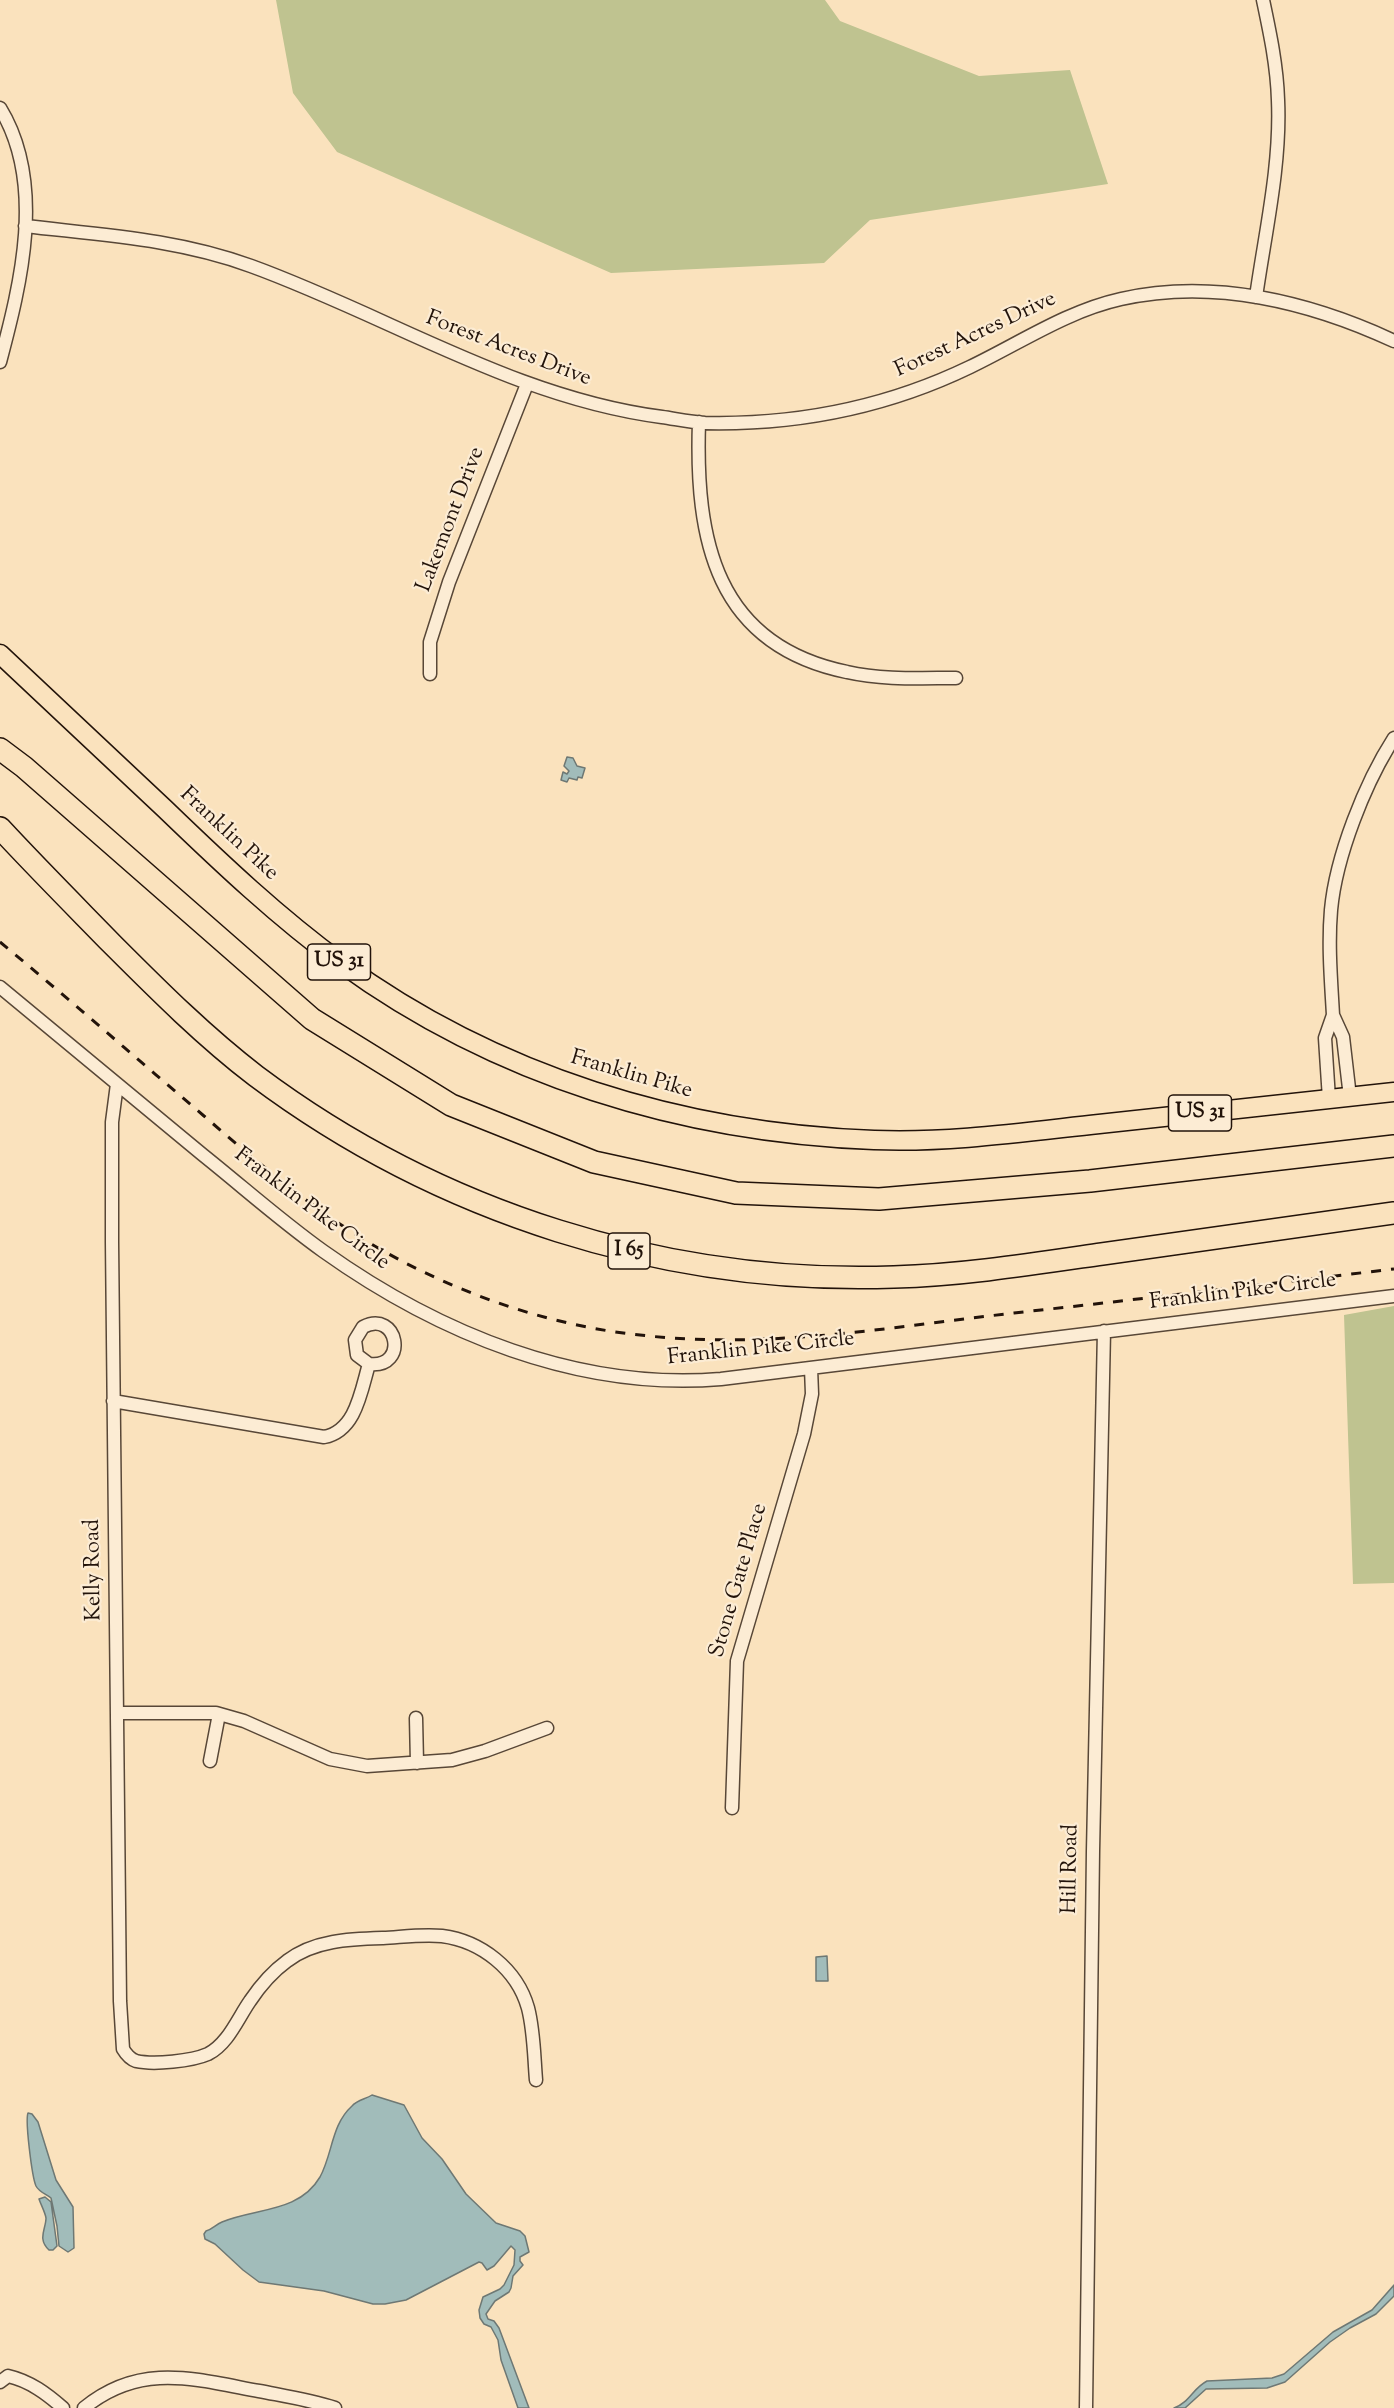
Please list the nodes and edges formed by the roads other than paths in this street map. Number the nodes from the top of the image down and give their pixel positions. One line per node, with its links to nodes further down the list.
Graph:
1 (1263, 0): 4 (street)
2 (0, 108): 3 (street)
3 (25, 226): 6 (street); 7 (street, Forest Acres Drive)
4 (1256, 297): 5 (street, Forest Acres Drive); 8 (street, Forest Acres Drive)
5 (1394, 341)
6 (0, 362)
7 (527, 384): 8 (street, Forest Acres Drive); 10 (street, Lakemont Drive)
8 (699, 422): 11 (street)
9 (0, 654): 22 (main road, Franklin Pike / US 31)
10 (430, 674)
11 (956, 678)
12 (1394, 738): 18 (street)
13 (0, 749): 23 (highway)
14 (0, 828): 16 (highway, I 65)
15 (0, 835): 16 (highway)
16 (27, 858): 24 (highway, I 65)
17 (0, 987): 19 (street, Franklin Pike Circle)
18 (1333, 1016): 21 (street); 22 (street)
19 (117, 1084): 28 (street, Franklin Pike Circle); 29 (street, Kelly Road)
20 (1394, 1092): 21 (main road, Franklin Pike / US 31)
21 (1350, 1097): 22 (main road, Franklin Pike / US 31)
22 (1329, 1099)
23 (1394, 1146)
24 (1394, 1213)
25 (1394, 1296): 26 (street, Franklin Pike Circle)
26 (1104, 1331): 28 (street, Franklin Pike Circle); 42 (street, Hill Road)
27 (369, 1364): 29 (street)
28 (811, 1368): 36 (street, Stone Gate Place)
29 (113, 1401): 30 (street, Kelly Road)
30 (118, 1713): 31 (street); 37 (street, Kelly Road)
31 (219, 1714): 34 (street); 35 (street)
32 (416, 1718): 35 (street)
33 (547, 1728): 35 (street)
34 (210, 1761)
35 (417, 1763)
36 (732, 1808)
37 (536, 2080)
38 (3, 2378): 39 (street)
39 (63, 2408)
40 (84, 2408): 41 (street)
41 (335, 2408)
42 (1086, 2408)

